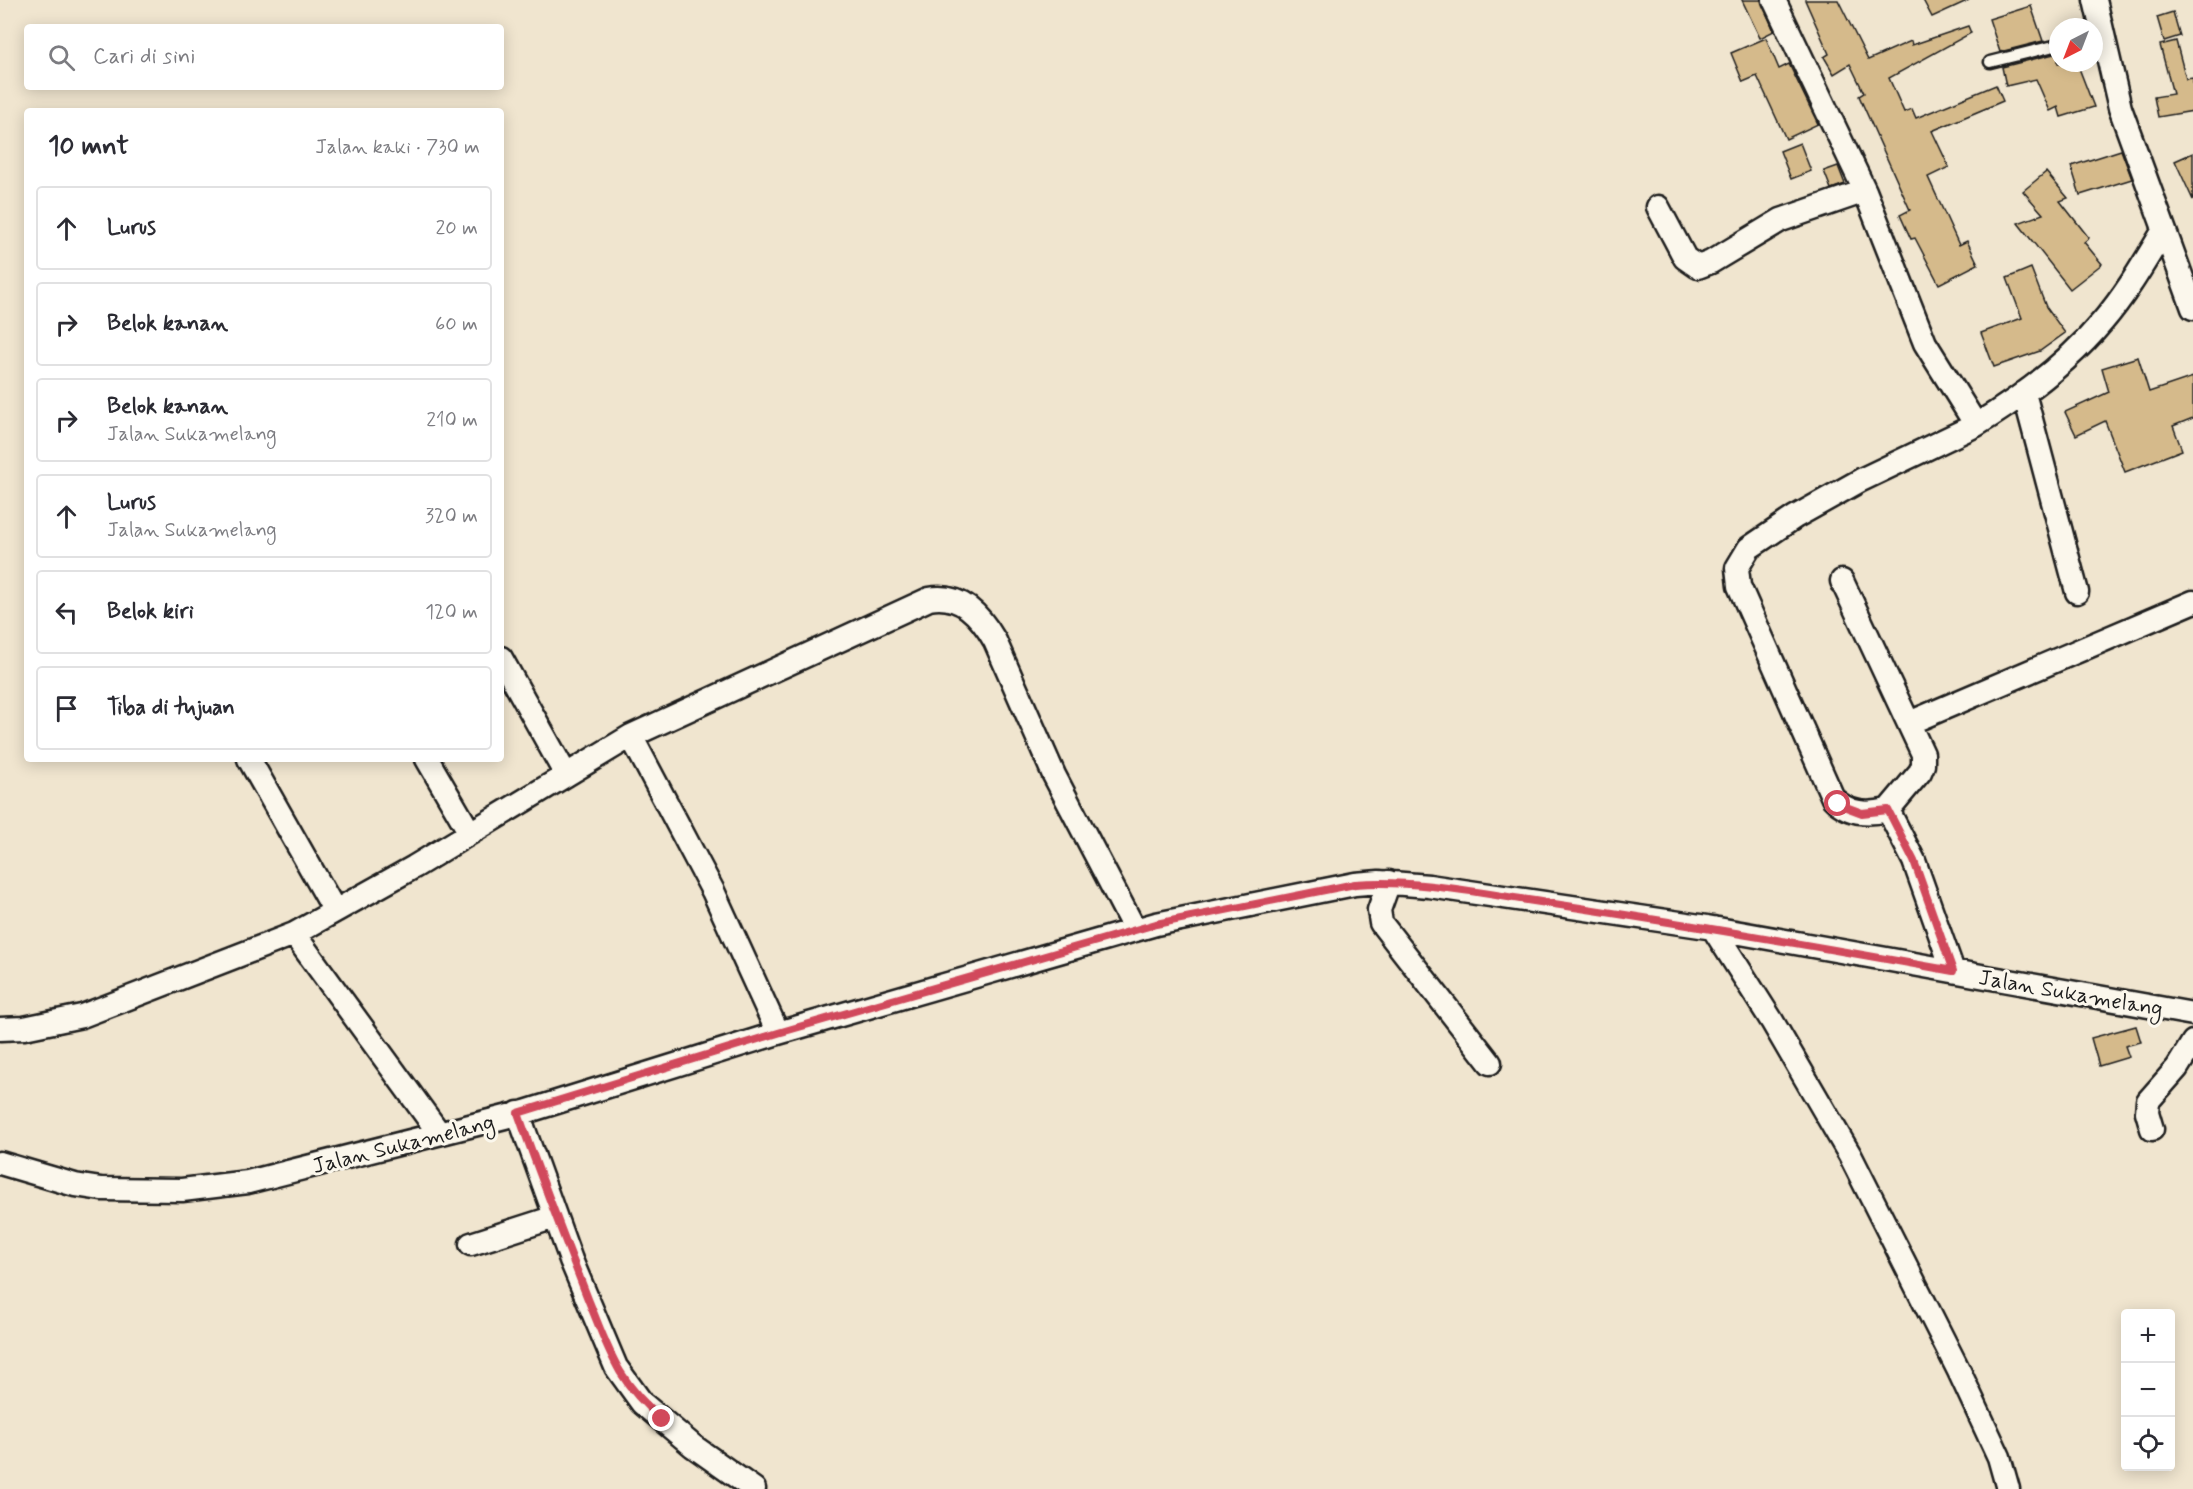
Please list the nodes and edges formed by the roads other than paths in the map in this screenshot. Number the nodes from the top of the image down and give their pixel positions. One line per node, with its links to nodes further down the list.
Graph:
1 (1774, 0): 7 (street)
2 (2095, 0): 3 (street)
3 (2097, 18)
4 (2049, 47): 6 (lane)
5 (2103, 49): 9 (street)
6 (1990, 62)
7 (1864, 191): 8 (street); 12 (street)
8 (1658, 207)
9 (2175, 249): 10 (street); 11 (street)
10 (2193, 308)
11 (2024, 393): 12 (street); 14 (street)
12 (1976, 425): 22 (street)
13 (1842, 581): 17 (street)
14 (2077, 592)
15 (2193, 602): 17 (street)
16 (504, 663): 21 (street)
17 (1909, 723): 22 (street)
18 (631, 736): 21 (street); 27 (street); 32 (street)
19 (251, 762): 25 (street)
20 (429, 762): 23 (street)
21 (566, 775): 23 (street)
22 (1888, 810): 29 (street)
23 (470, 833): 25 (street)
24 (1384, 882): 26 (street, Jalan Sukamelang); 27 (street, Jalan Sukamelang); 34 (street)
25 (335, 911): 28 (street)
26 (1713, 928): 29 (street, Jalan Sukamelang); 42 (street)
27 (1135, 930): 32 (street, Jalan Sukamelang)
28 (294, 934): 31 (street); 37 (street)
29 (1953, 971): 30 (street, Jalan Sukamelang)
30 (2193, 1014)
31 (0, 1029)
32 (778, 1033): 35 (street, Jalan Sukamelang)
33 (2193, 1042): 36 (street)
34 (1490, 1063)
35 (518, 1113): 37 (street, Jalan Sukamelang); 39 (street)
36 (2152, 1129)
37 (439, 1133): 38 (street, Jalan Sukamelang)
38 (0, 1163)
39 (555, 1217): 40 (street); 41 (street)
40 (471, 1244)
41 (754, 1489)
42 (2008, 1489)

